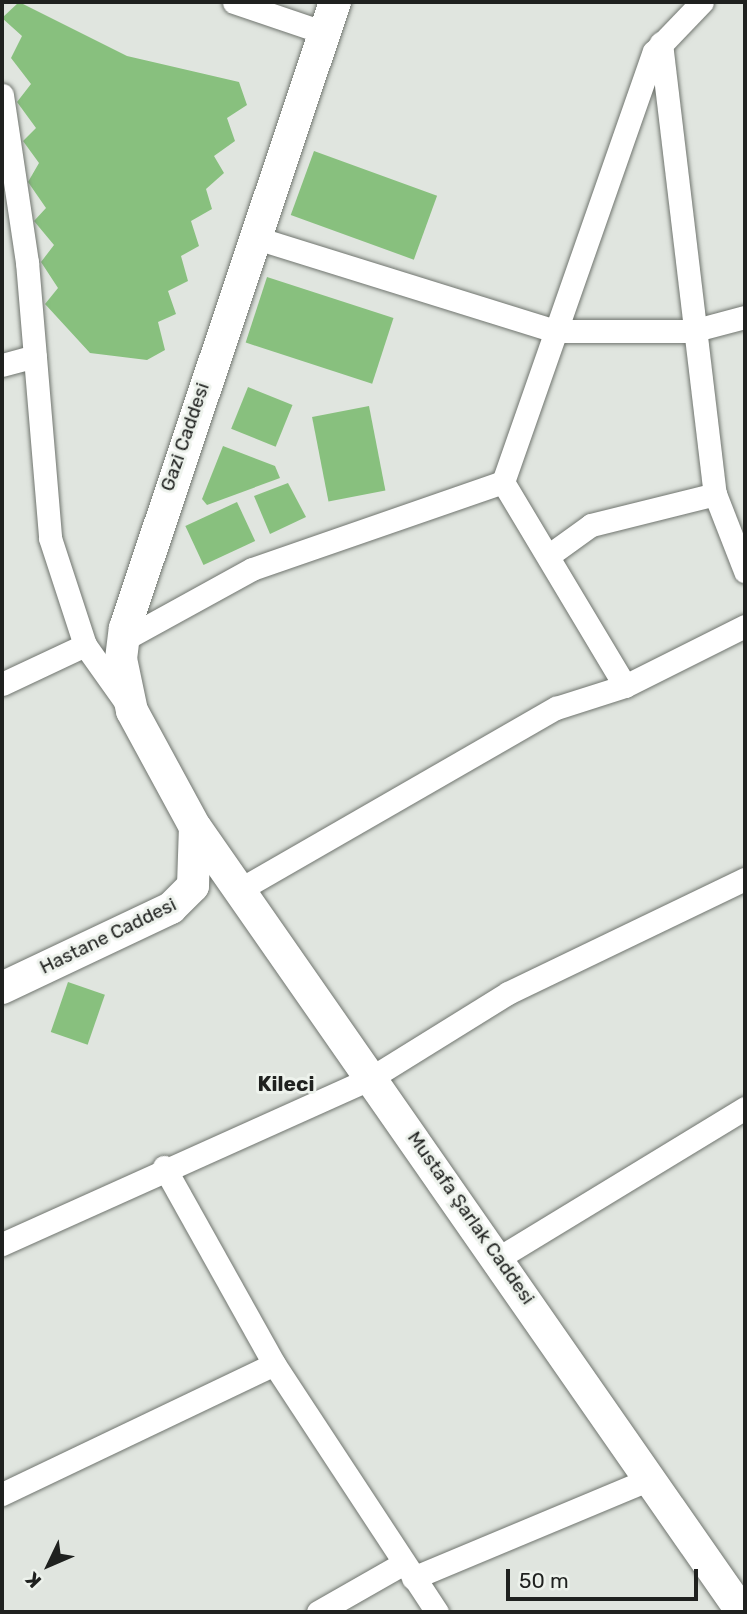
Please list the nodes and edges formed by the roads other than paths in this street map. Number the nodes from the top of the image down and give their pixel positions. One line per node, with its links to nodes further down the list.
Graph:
1 (234, 2): 4 (street)
2 (335, 2): 4 (main road, Gazi Caddesi)
3 (702, 2): 5 (street)
4 (322, 32): 7 (main road, Gazi Caddesi)
5 (661, 43): 9 (street); 10 (street)
6 (2, 94): 11 (street)
7 (253, 237): 9 (street); 18 (main road, Gazi Caddesi)
8 (745, 317): 10 (street)
9 (554, 331): 10 (street); 13 (street)
10 (692, 331): 14 (street)
11 (35, 356): 12 (street); 19 (street)
12 (2, 365)
13 (503, 482): 15 (street); 18 (street)
14 (715, 494): 15 (street); 16 (street)
15 (548, 556): 21 (street)
16 (745, 572)
17 (745, 626): 21 (street)
18 (123, 640): 22 (main road, Gazi Caddesi)
19 (86, 645): 20 (street); 22 (street)
20 (2, 684)
21 (625, 687): 26 (street)
22 (132, 711): 23 (main road, Gazi Caddesi)
23 (195, 827): 25 (main road, Gazi Caddesi); 26 (main road, Mustafa Şarlak Caddesi)
24 (745, 879): 28 (street)
25 (191, 883): 26 (main road, Hastane Caddesi); 27 (main road, Hastane Caddesi)
26 (239, 890): 28 (main road, Mustafa Şarlak Caddesi)
27 (2, 988)
28 (371, 1077): 30 (street); 32 (main road, Mustafa Şarlak Caddesi)
29 (745, 1108): 32 (street)
30 (164, 1167): 31 (street); 33 (street)
31 (2, 1244)
32 (500, 1257): 34 (main road, Mustafa Şarlak Caddesi)
33 (274, 1364): 35 (street); 36 (street)
34 (652, 1478): 36 (street); 39 (main road, Mustafa Şarlak Caddesi)
35 (2, 1494)
36 (408, 1571): 37 (street); 38 (street)
37 (317, 1612)
38 (437, 1612)
39 (742, 1612)

